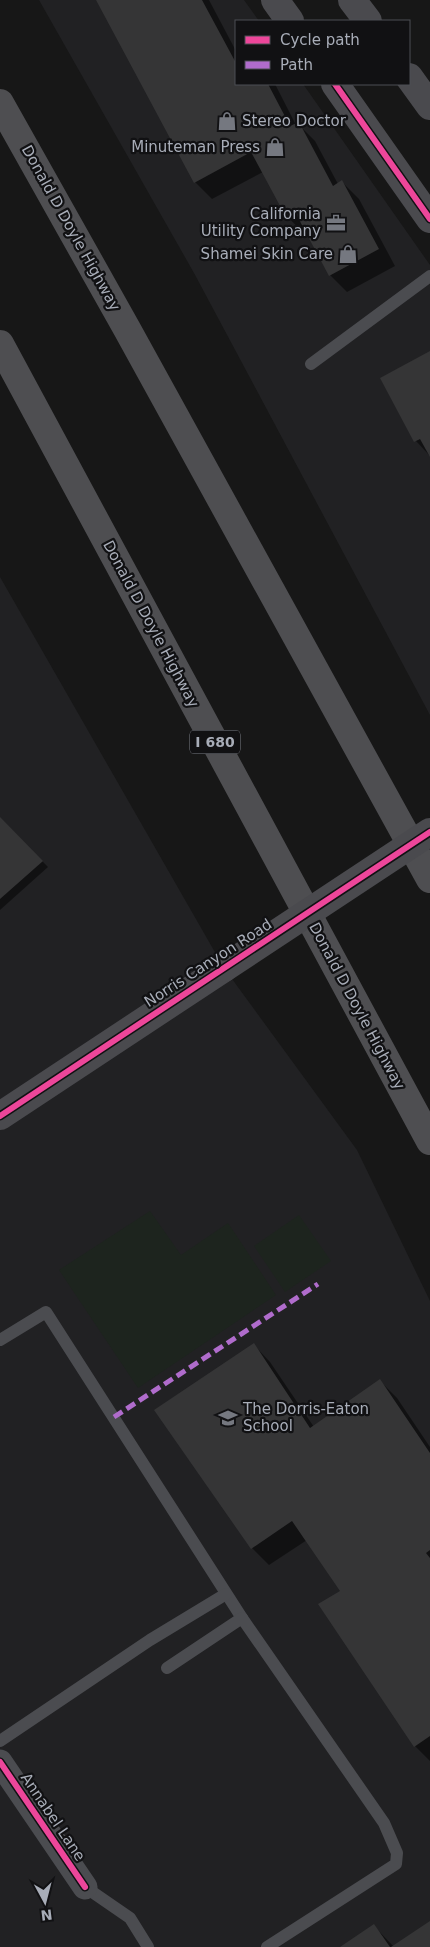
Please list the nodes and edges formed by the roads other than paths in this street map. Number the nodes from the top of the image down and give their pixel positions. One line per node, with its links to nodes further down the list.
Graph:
1 (276, 0): 3 (main road)
2 (352, 0): 4 (main road)
3 (289, 20)
4 (367, 20)
5 (410, 78): 8 (main road)
6 (336, 85): 9 (main road)
7 (0, 103): 14 (highway, Donald D Doyle Highway)
8 (430, 106)
9 (430, 219)
10 (430, 276): 12 (lane)
11 (0, 344): 16 (highway, Donald D Doyle Highway / I 680)
12 (311, 364)
13 (430, 832): 15 (main road, Norris Canyon Road, bridge)
14 (430, 879)
15 (0, 1116)
16 (430, 1141)
17 (0, 1340): 18 (lane)
18 (226, 1594): 19 (lane); 21 (lane)
19 (242, 1618): 20 (lane); 25 (lane)
20 (167, 1668)
21 (0, 1741)
22 (0, 1762): 23 (street, Annabel Lane)
23 (85, 1886): 24 (lane)
24 (148, 1947)
25 (267, 1947)

